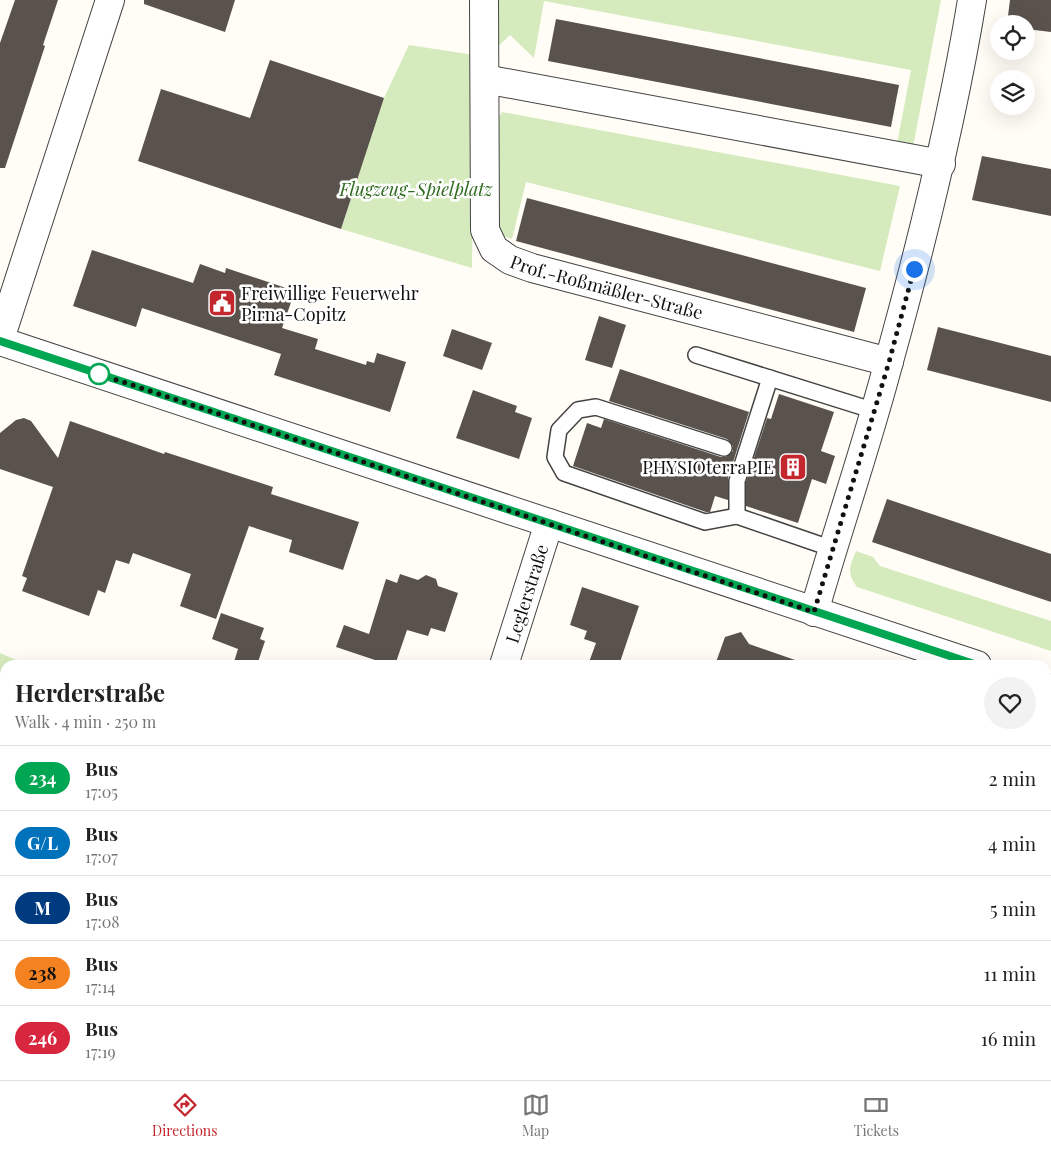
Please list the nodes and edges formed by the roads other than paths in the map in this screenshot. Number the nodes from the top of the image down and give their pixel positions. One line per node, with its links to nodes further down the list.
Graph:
1 (110, 0): 6 (street)
2 (484, 0): 4 (street, Prof.-Roßmäßler-Straße)
3 (972, 0): 5 (street)
4 (485, 79): 5 (street); 8 (street, Prof.-Roßmäßler-Straße)
5 (941, 164): 8 (street)
6 (0, 340): 13 (street)
7 (696, 355): 9 (lane)
8 (889, 362): 10 (street)
9 (770, 378): 10 (lane); 12 (lane)
10 (874, 411): 14 (street)
11 (724, 448): 12 (lane)
12 (737, 516): 14 (lane)
13 (549, 523): 15 (street); 16 (street, Leglerstraße)
14 (833, 549): 15 (street)
15 (814, 612): 17 (street)
16 (506, 660)
17 (962, 660)

